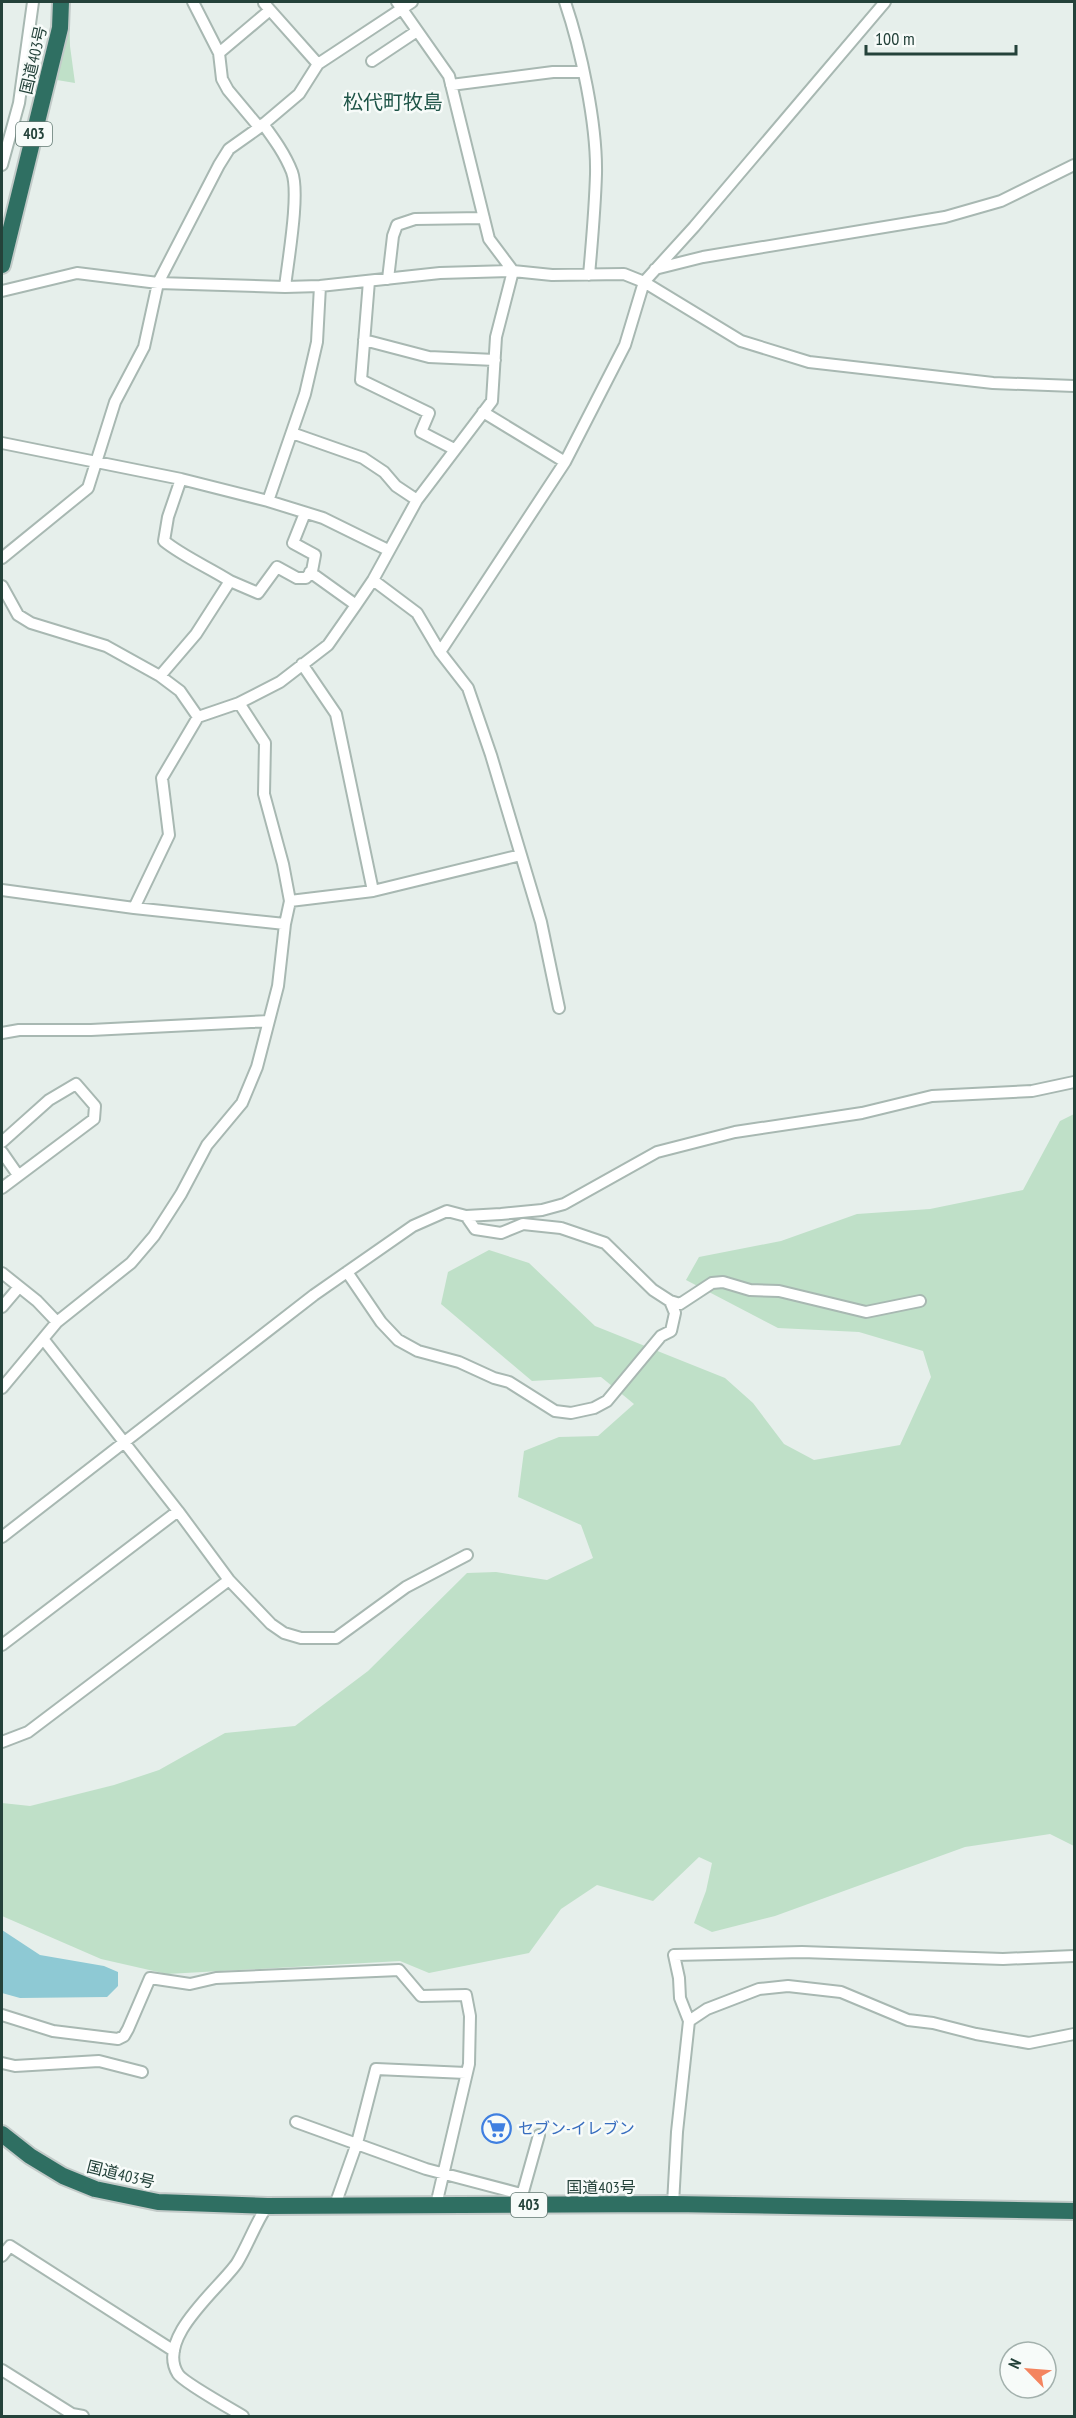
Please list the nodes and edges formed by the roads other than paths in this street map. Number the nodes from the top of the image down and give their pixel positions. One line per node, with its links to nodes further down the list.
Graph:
1 (33, 2): 16 (street)
2 (61, 2): 19 (highway, 国道403号 / 403)
3 (193, 2): 10 (street)
4 (412, 2): 7 (street)
5 (565, 2): 13 (street)
6 (885, 2): 20 (street)
7 (399, 5): 9 (street); 12 (street)
8 (268, 6): 10 (street); 12 (street)
9 (417, 31): 11 (street); 14 (street)
10 (219, 53): 15 (street)
11 (372, 61)
12 (318, 64): 15 (street)
13 (583, 72): 14 (street); 22 (street)
14 (451, 85): 18 (street)
15 (261, 126): 26 (street); 28 (street)
16 (2, 165)
17 (1074, 165): 20 (street)
18 (484, 218): 21 (street); 23 (street)
19 (2, 265)
20 (655, 269): 25 (street)
21 (513, 271): 22 (street); 23 (street); 31 (street)
22 (589, 275): 25 (street)
23 (388, 279): 24 (street)
24 (369, 281): 27 (street); 30 (street)
25 (644, 282): 32 (street); 38 (street)
26 (158, 283): 28 (street); 29 (street); 37 (street)
27 (320, 286): 28 (street); 34 (street)
28 (285, 287)
29 (2, 291)
30 (364, 340): 31 (street); 36 (street)
31 (495, 360): 33 (street)
32 (1074, 386)
33 (483, 412): 36 (street); 38 (street)
34 (292, 434): 40 (street); 41 (street)
35 (2, 443): 37 (street)
36 (454, 449): 40 (street)
37 (98, 461): 39 (street); 44 (street)
38 (565, 462): 50 (street)
39 (181, 479): 41 (street); 47 (street)
40 (417, 500): 43 (street)
41 (268, 501): 42 (street)
42 (305, 513): 43 (street); 45 (street)
43 (388, 550): 46 (street)
44 (2, 558)
45 (310, 572): 47 (street); 49 (street)
46 (373, 580): 49 (street); 50 (street)
47 (230, 581): 52 (street)
48 (2, 586): 52 (street)
49 (356, 605): 51 (street)
50 (440, 652): 55 (street)
51 (302, 664): 53 (street); 57 (street)
52 (160, 676): 54 (street)
53 (239, 703): 54 (street); 58 (street)
54 (198, 717): 59 (street)
55 (521, 855): 57 (street); 61 (street)
56 (2, 890): 59 (street)
57 (373, 891): 58 (street)
58 (290, 901): 60 (street)
59 (134, 908): 60 (street)
60 (285, 924): 62 (street)
61 (559, 1008)
62 (269, 1021): 63 (street); 76 (street)
63 (2, 1033)
64 (1074, 1082): 69 (street)
65 (2, 1142): 67 (street)
66 (2, 1152): 67 (street)
67 (18, 1174): 68 (street)
68 (2, 1188)
69 (466, 1216): 70 (street); 73 (street)
70 (347, 1272): 73 (street); 79 (street)
71 (2, 1273): 72 (street)
72 (19, 1287): 75 (street); 76 (street)
73 (670, 1301): 74 (street)
74 (920, 1301)
75 (2, 1307)
76 (57, 1322): 77 (street)
77 (44, 1340): 78 (street); 79 (street)
78 (2, 1388)
79 (124, 1443): 80 (street); 81 (street)
80 (178, 1511): 83 (street); 84 (street)
81 (2, 1537)
82 (467, 1555): 83 (street)
83 (229, 1580): 85 (street)
84 (2, 1645)
85 (2, 1742)
86 (1074, 1956): 88 (street)
87 (2, 2015): 92 (street)
88 (689, 2021): 89 (street); 99 (street)
89 (1074, 2034)
90 (2, 2064): 91 (street)
91 (142, 2072)
92 (466, 2073): 96 (street); 97 (street)
93 (296, 2122): 96 (street)
94 (2, 2134): 102 (highway, 国道403号 / 403)
95 (539, 2135): 98 (street)
96 (357, 2143): 97 (street); 100 (street)
97 (443, 2173): 98 (street); 101 (street)
98 (521, 2199): 99 (highway, 国道403号 / 403); 101 (highway, 国道403号 / 403)
99 (673, 2204): 103 (highway, 国道403号 / 403)
100 (335, 2205): 101 (highway, 国道403号 / 403); 102 (highway, 国道403号 / 403)
101 (436, 2205)
102 (267, 2206): 105 (street)
103 (1074, 2211)
104 (2, 2256): 105 (street)
105 (174, 2351): 108 (street)
106 (2, 2370): 107 (street)
107 (83, 2416)
108 (243, 2416)

